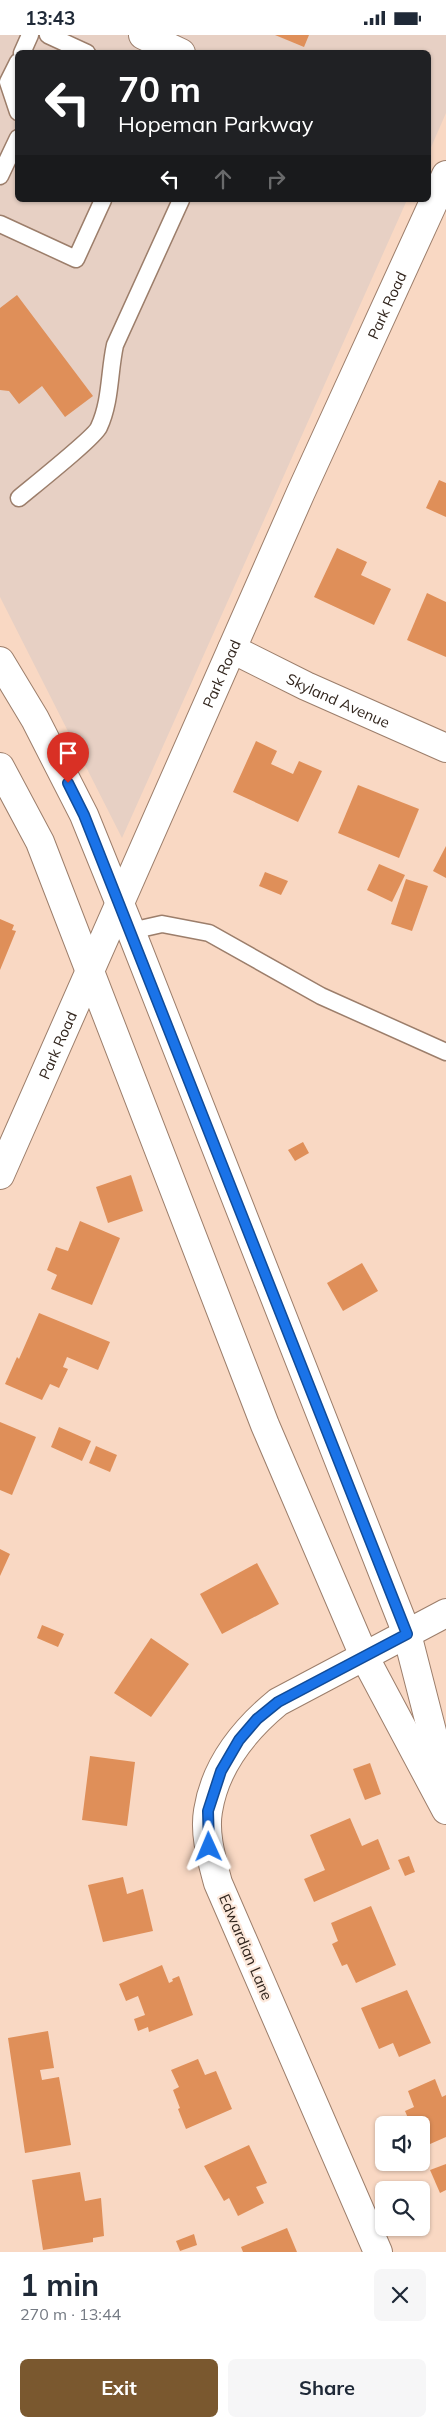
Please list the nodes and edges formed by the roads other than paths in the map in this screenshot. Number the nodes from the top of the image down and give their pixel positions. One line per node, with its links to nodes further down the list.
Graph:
1 (30, 35): 4 (lane)
2 (48, 35): 5 (lane)
3 (143, 35): 6 (main road)
4 (23, 50)
5 (80, 50)
6 (173, 50)
7 (15, 66): 8 (lane)
8 (4, 80): 9 (lane)
9 (15, 104)
10 (15, 144): 14 (lane)
11 (431, 164): 12 (main road)
12 (446, 170)
13 (446, 175): 19 (main road, Park Road)
14 (0, 176)
15 (102, 202): 17 (lane)
16 (180, 202): 18 (lane)
17 (0, 224)
18 (19, 498)
19 (232, 649): 21 (main road, Skyland Avenue); 23 (main road, Park Road)
20 (0, 661): 23 (main road)
21 (446, 748)
22 (0, 767): 25 (main road)
23 (120, 905): 24 (main road); 25 (main road, Park Road)
24 (130, 931): 26 (lane); 29 (main road)
25 (90, 969): 27 (main road, Park Road); 30 (main road)
26 (446, 1052)
27 (0, 1175)
28 (446, 1613): 29 (main road, Edwardian Lane)
29 (407, 1634): 30 (main road, Edwardian Lane); 31 (main road)
30 (364, 1656): 32 (main road); 33 (main road, Edwardian Lane)
31 (446, 1786)
32 (446, 1810)
33 (378, 2252)

